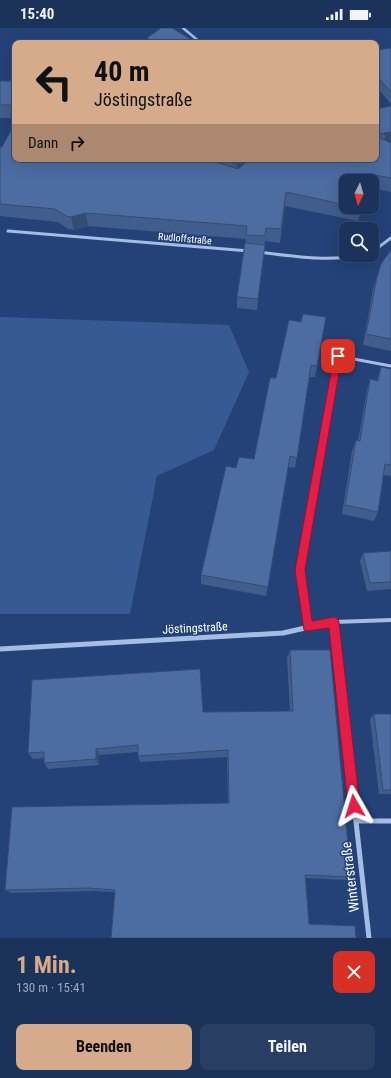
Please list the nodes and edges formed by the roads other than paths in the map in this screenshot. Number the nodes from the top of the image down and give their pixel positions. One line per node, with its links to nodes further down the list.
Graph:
1 (183, 28): 2 (street)
2 (197, 40)
3 (8, 231): 6 (street, Rudloffstraße)
4 (391, 238): 5 (street)
5 (379, 247)
6 (339, 257)
7 (391, 366): 10 (street)
8 (391, 620): 9 (street, Jöstingstraße)
9 (334, 622): 10 (street, Jöstingstraße); 12 (street, Winterstraße)
10 (307, 627): 11 (street, Jöstingstraße)
11 (0, 649)
12 (356, 821): 13 (street); 14 (street, Winterstraße)
13 (391, 821)
14 (369, 938)

